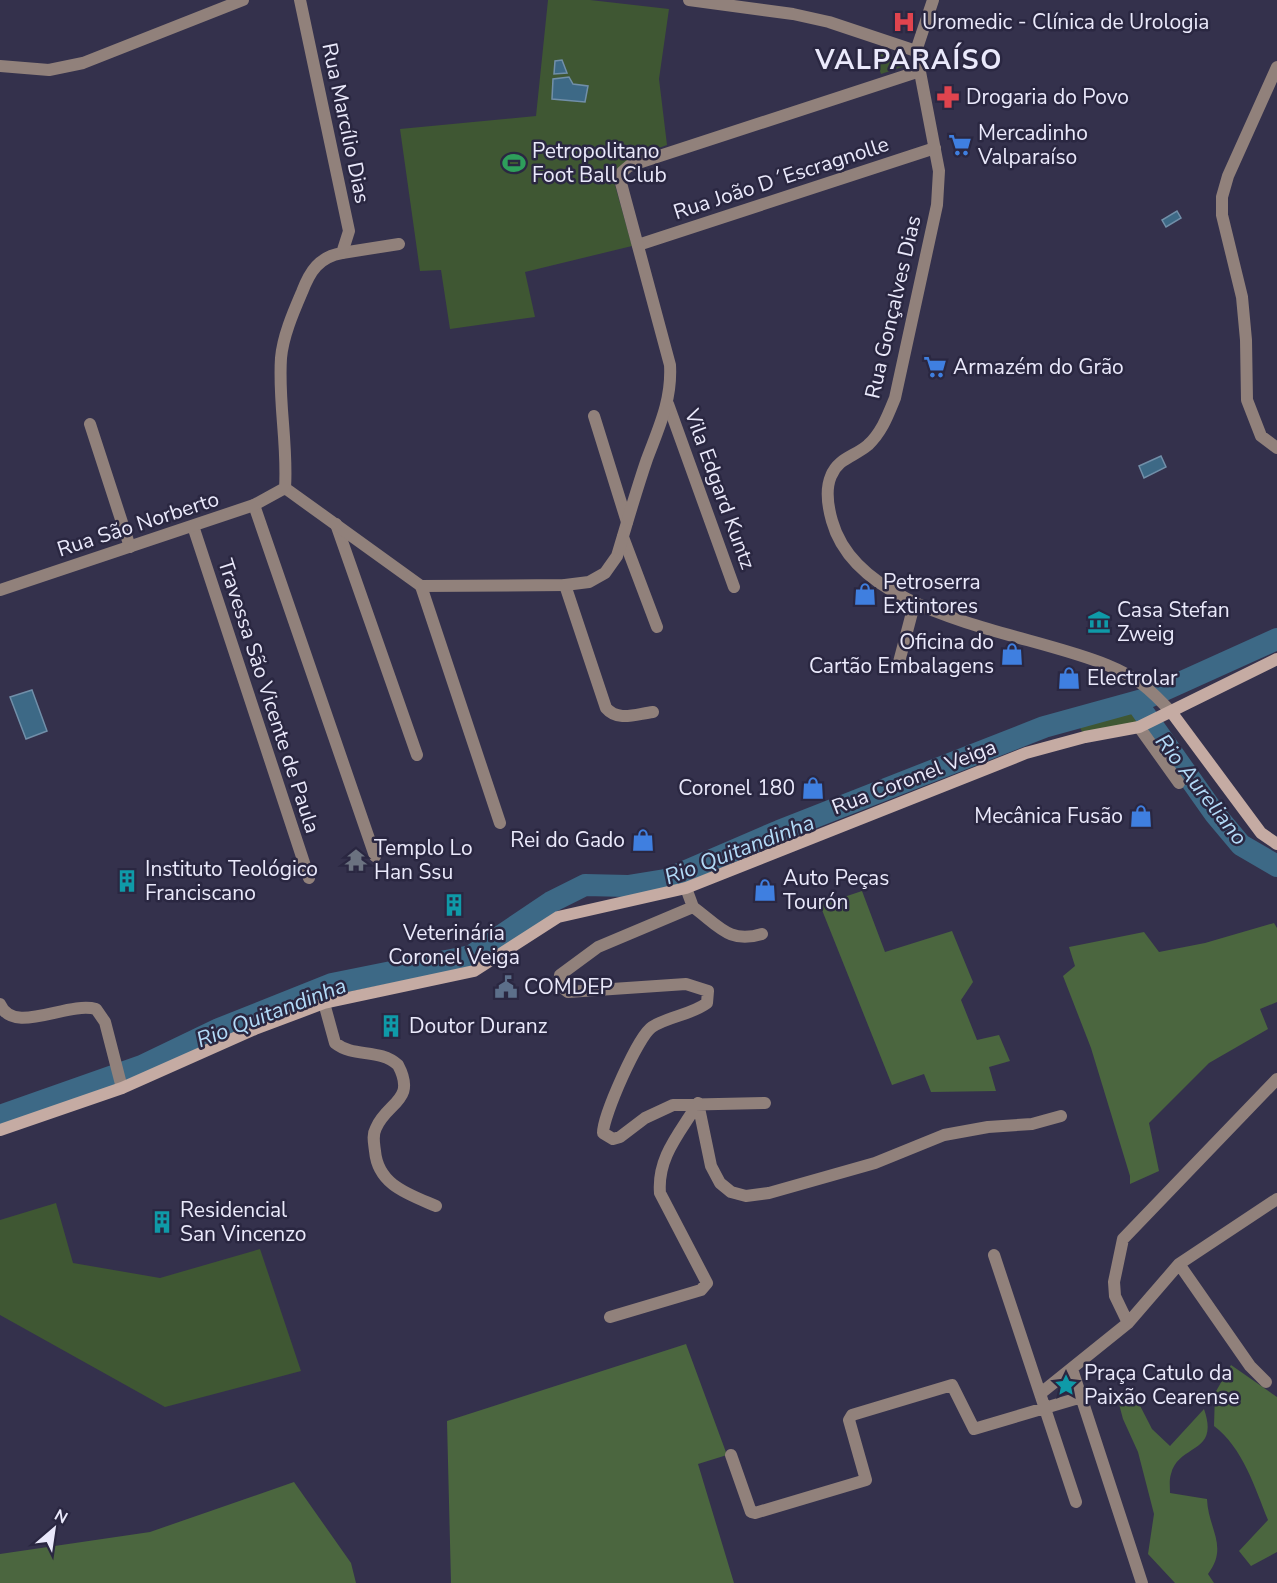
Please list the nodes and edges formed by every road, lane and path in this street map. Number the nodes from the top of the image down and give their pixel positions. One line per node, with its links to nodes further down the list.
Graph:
1 (243, 0): 6 (street)
2 (300, 0): 12 (street, Rua Marcílio Dias)
3 (689, 0): 5 (street)
4 (933, 0): 5 (street, Rua Gonçalves Dias)
5 (916, 51): 8 (street, Rua Gonçalves Dias)
6 (0, 66)
7 (1277, 67): 16 (street)
8 (920, 71): 9 (street, Rua Gonçalves Dias); 11 (street)
9 (935, 148): 11 (street, Rua João D´Escragnolle); 28 (street, Rua Gonçalves Dias)
10 (399, 244): 12 (street)
11 (638, 245): 13 (street)
12 (342, 254): 17 (street)
13 (668, 404): 19 (street); 26 (street, Vila Edgard Kuntz)
14 (594, 416): 19 (street)
15 (90, 424): 23 (street)
16 (1277, 448)
17 (285, 488): 18 (street, Rua São Norberto); 20 (street)
18 (254, 505): 21 (street, Rua São Norberto); 39 (street)
19 (627, 522): 22 (street)
20 (336, 524): 25 (street); 35 (street)
21 (193, 526): 23 (street, Rua São Norberto); 40 (street, Travessa São Vicente de Paula)
22 (623, 537): 24 (street); 29 (street)
23 (130, 547): 27 (street, Rua São Norberto)
24 (566, 585): 25 (street); 32 (street)
25 (421, 586): 37 (street)
26 (734, 587)
27 (0, 590)
28 (914, 605): 31 (street); 33 (street, Rua Gonçalves Dias)
29 (657, 627)
30 (1277, 659): 33 (main road, Rua Coronel Veiga)
31 (899, 662)
32 (653, 712)
33 (1172, 713): 34 (main road, Rua Coronel Veiga); 38 (main road)
34 (1139, 727): 36 (street); 41 (main road, Rua Coronel Veiga)
35 (417, 755)
36 (1179, 783)
37 (500, 823)
38 (1277, 844)
39 (375, 856)
40 (309, 878)
41 (686, 888): 42 (street); 44 (main road, Rua Coronel Veiga)
42 (693, 907): 43 (street); 48 (street)
43 (762, 934)
44 (324, 1003): 47 (main road, Rua Coronel Veiga); 53 (street)
45 (0, 1004): 47 (street)
46 (1277, 1079): 57 (street)
47 (122, 1088): 51 (main road, Rua Coronel Veiga)
48 (698, 1103): 49 (street); 50 (street); 56 (street)
49 (765, 1103)
50 (1061, 1116)
51 (0, 1130)
52 (1277, 1199): 55 (street)
53 (436, 1206)
54 (994, 1256): 60 (street)
55 (1179, 1264): 57 (street); 59 (street)
56 (610, 1317)
57 (1128, 1323): 58 (street)
58 (1072, 1369): 60 (street); 61 (street)
59 (1266, 1382)
60 (1041, 1393): 62 (street)
61 (1082, 1396): 62 (street); 65 (street)
62 (1046, 1408): 63 (street); 64 (street)
63 (731, 1455)
64 (1076, 1502)
65 (1142, 1583)

